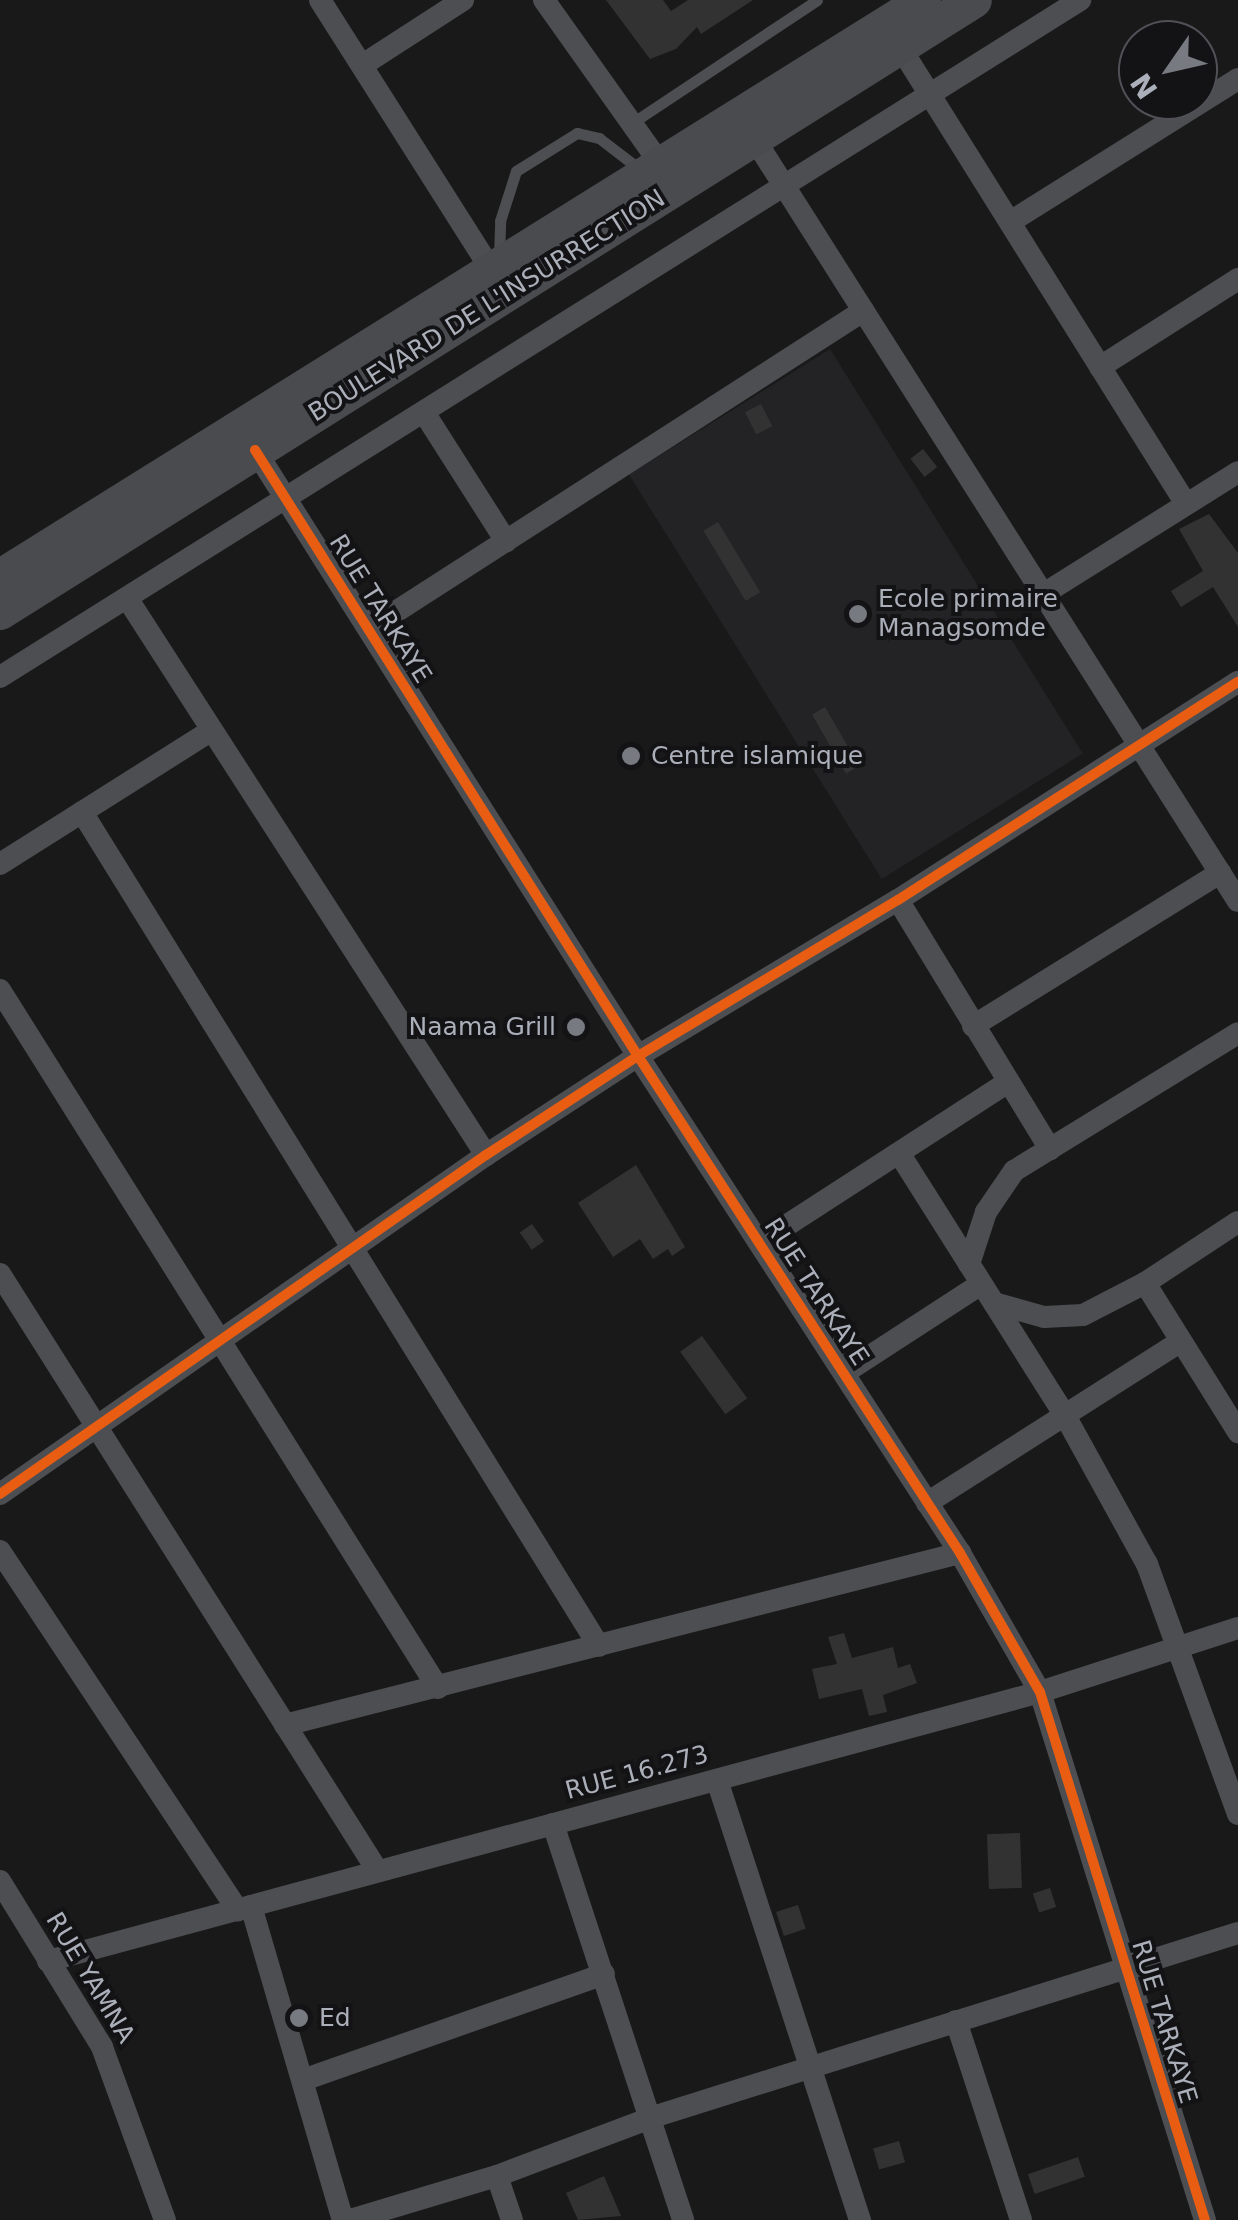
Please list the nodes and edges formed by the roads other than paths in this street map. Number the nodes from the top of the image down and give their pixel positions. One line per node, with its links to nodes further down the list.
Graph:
1 (320, 0): 9 (street)
2 (463, 0): 9 (street)
3 (544, 0): 12 (street)
4 (818, 0): 12 (lane)
5 (923, 0): 14 (main road, BOULEVARD DE L'INSURRECTION)
6 (974, 0): 8 (main road, BOULEVARD DE L'INSURRECTION)
7 (1080, 0): 11 (street)
8 (900, 47): 11 (street); 13 (main road, BOULEVARD DE L'INSURRECTION)
9 (364, 64): 17 (street)
10 (1238, 79): 16 (street)
11 (928, 92): 15 (street); 16 (street)
12 (632, 123): 14 (street)
13 (755, 140): 14 (main road, BOULEVARD DE L'INSURRECTION); 15 (street)
14 (661, 175): 17 (main road, BOULEVARD DE L'INSURRECTION); 17 (lane); 22 (main road, BOULEVARD DE L'INSURRECTION)
15 (783, 184): 19 (street); 21 (street)
16 (1010, 222): 20 (street)
17 (495, 266): 28 (main road, BOULEVARD DE L'INSURRECTION)
18 (1238, 279): 20 (street)
19 (864, 312): 26 (street); 27 (street)
20 (1100, 367): 25 (street)
21 (426, 414): 24 (street); 26 (street)
22 (256, 450): 24 (street, RUE TARKAYE); 28 (main road, BOULEVARD DE L'INSURRECTION)
23 (1238, 472): 25 (street)
24 (287, 499): 29 (street); 30 (street, RUE TARKAYE)
25 (1186, 504): 27 (street)
26 (506, 541): 30 (street)
27 (1042, 594): 34 (street)
28 (2, 597)
29 (127, 598): 31 (street); 33 (street)
30 (369, 629): 43 (street, RUE TARKAYE)
31 (0, 677)
32 (1238, 682): 34 (street)
33 (210, 732): 35 (street); 47 (street)
34 (1138, 744): 37 (street); 38 (street)
35 (82, 812): 36 (street); 50 (street)
36 (0, 864)
37 (1220, 873): 39 (street); 41 (street)
38 (898, 900): 41 (street); 43 (street)
39 (1238, 901)
40 (0, 990): 55 (street)
41 (974, 1026): 44 (street)
42 (1238, 1033): 45 (street)
43 (638, 1056): 47 (street); 49 (street, RUE TARKAYE)
44 (1007, 1083): 45 (street); 46 (street)
45 (1050, 1148): 53 (street)
46 (899, 1153): 49 (street); 53 (street)
47 (486, 1155): 50 (street)
48 (1238, 1222): 52 (street)
49 (761, 1242): 57 (street, RUE TARKAYE)
50 (353, 1248): 55 (street); 67 (street)
51 (0, 1274): 54 (street)
52 (1144, 1283): 53 (street); 56 (street)
53 (981, 1284): 57 (street); 59 (street)
54 (9, 1308): 60 (street)
55 (220, 1341): 60 (street); 69 (street)
56 (1180, 1341): 58 (street); 59 (street)
57 (844, 1373): 63 (street, RUE TARKAYE)
58 (1229, 1396): 61 (street)
59 (1062, 1412): 63 (street); 68 (street)
60 (96, 1427): 62 (street); 71 (street)
61 (1238, 1432)
62 (0, 1494)
63 (927, 1502): 65 (street, RUE TARKAYE)
64 (0, 1550): 77 (street)
65 (960, 1552): 67 (street); 70 (street, RUE TARKAYE)
66 (1238, 1628): 68 (street, RUE 16.273)
67 (599, 1646): 69 (street)
68 (1180, 1647): 70 (street, RUE 16.273); 73 (street)
69 (438, 1688): 71 (street)
70 (1040, 1692): 72 (street, RUE 16.273); 80 (street, RUE TARKAYE)
71 (285, 1726): 75 (street)
72 (717, 1780): 74 (street, RUE 16.273); 83 (street)
73 (1238, 1811)
74 (553, 1824): 75 (street, RUE 16.273); 81 (street)
75 (377, 1870): 77 (street, RUE 16.273)
76 (0, 1881): 79 (street, RUE YAMNA)
77 (245, 1908): 79 (street, RUE 16.273); 84 (street)
78 (1238, 1932): 80 (street)
79 (48, 1961): 87 (street, RUE YAMNA)
80 (1126, 1967): 82 (street); 93 (street, RUE TARKAYE)
81 (604, 1974): 84 (street); 85 (street)
82 (956, 2022): 83 (street); 92 (street)
83 (810, 2067): 85 (street); 91 (street)
84 (302, 2080): 88 (street)
85 (653, 2118): 86 (street); 90 (street)
86 (497, 2176): 88 (street); 89 (street)
87 (166, 2220)
88 (346, 2220)
89 (512, 2220)
90 (682, 2220)
91 (860, 2220)
92 (1020, 2220)
93 (1205, 2220)

